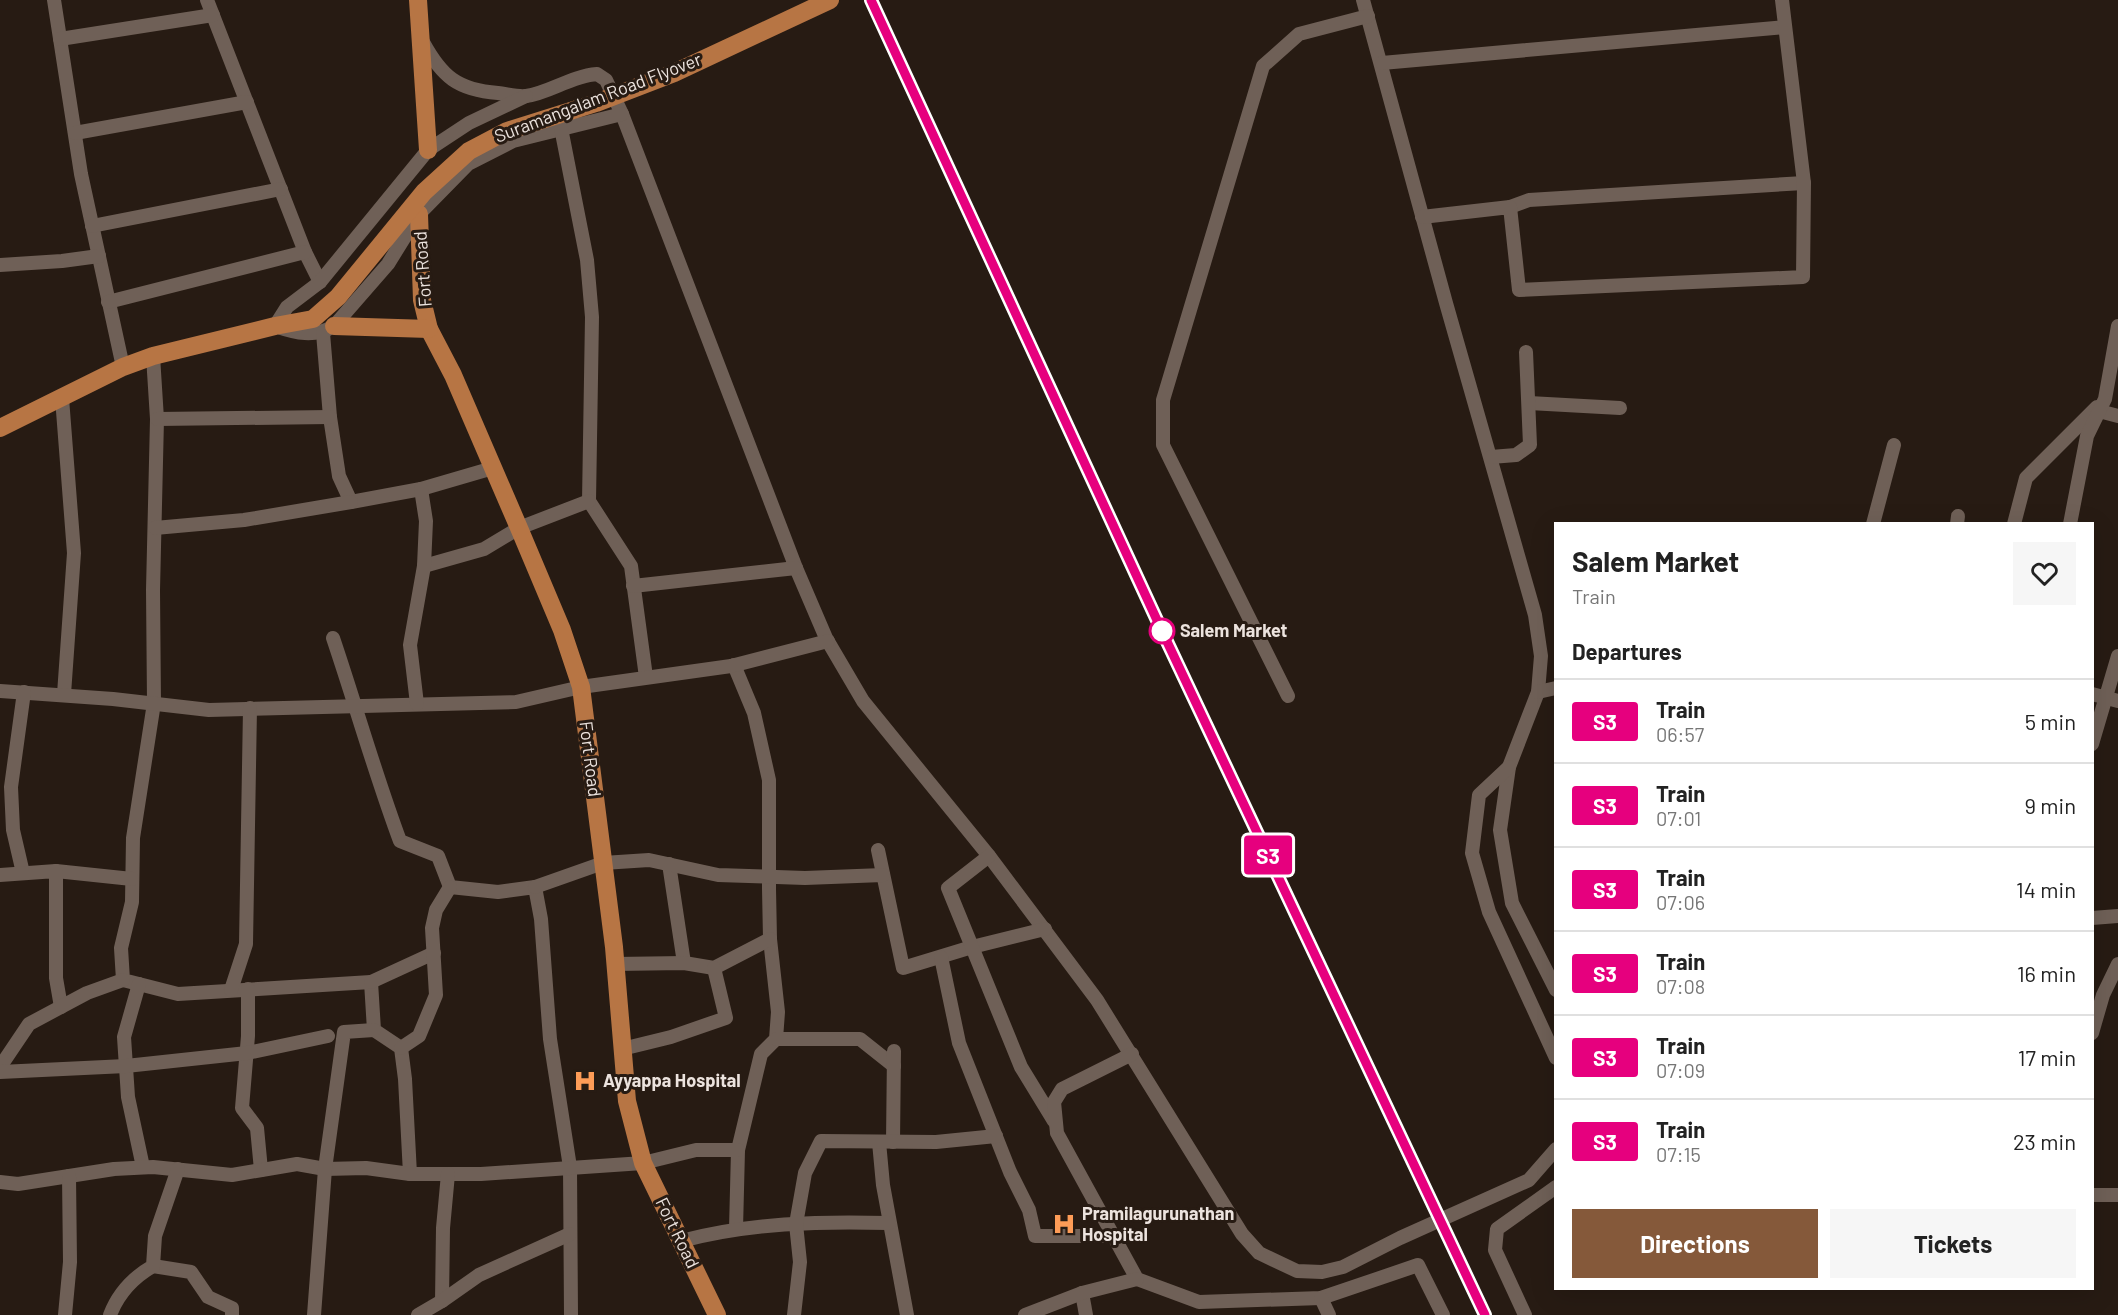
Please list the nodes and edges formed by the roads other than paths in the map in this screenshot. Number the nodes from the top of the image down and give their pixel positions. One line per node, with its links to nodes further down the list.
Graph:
1 (54, 0): 12 (street)
2 (207, 0): 8 (street)
3 (418, 0): 11 (main road)
4 (803, 0): 31 (main road, Suramangalam Road Flyover)
5 (830, 0): 31 (main road, Suramangalam Road Flyover)
6 (1363, 0): 9 (street)
7 (1782, 0): 10 (street)
8 (213, 15): 12 (street); 15 (street)
9 (1368, 16): 13 (street); 71 (street)
10 (1785, 27): 13 (street); 20 (street)
11 (421, 38): 14 (street); 19 (main road)
12 (60, 39): 18 (street)
13 (1382, 63): 24 (street)
14 (526, 96): 16 (street); 19 (street)
15 (247, 102): 18 (street); 21 (street)
16 (622, 114): 17 (street); 58 (street)
17 (561, 128): 23 (street); 50 (street)
18 (75, 133): 25 (street)
19 (428, 150): 29 (street)
20 (1804, 183): 22 (street); 22 (street)
21 (280, 189): 25 (street); 26 (street)
22 (1510, 207): 24 (street)
23 (419, 214): 31 (street); 34 (main road, Fort Road)
24 (1422, 217): 47 (street)
25 (92, 226): 27 (street)
26 (305, 252): 29 (street); 30 (street)
27 (99, 256): 28 (street); 30 (street)
28 (0, 265)
29 (320, 282): 32 (street)
30 (108, 302): 37 (street)
31 (319, 322): 32 (main road, Suramangalam Road Flyover); 32 (street); 34 (main road); 43 (street)
32 (275, 326): 36 (main road, Suramangalam Road Flyover)
33 (2118, 326): 40 (street)
34 (429, 329): 48 (main road, Fort Road)
35 (1526, 352): 39 (street)
36 (153, 356): 37 (main road, Suramangalam Road Flyover); 44 (street)
37 (123, 367): 38 (main road, Suramangalam Road Flyover)
38 (62, 398): 45 (main road, Suramangalam Road Flyover); 70 (street)
39 (1529, 403): 41 (street); 47 (street)
40 (2102, 405): 42 (street); 53 (street); 54 (street)
41 (1620, 408)
42 (2118, 416)
43 (330, 417): 44 (street); 51 (street)
44 (158, 419): 55 (street)
45 (0, 428)
46 (1894, 446): 52 (street)
47 (1491, 457): 69 (street)
48 (493, 468): 49 (street); 56 (main road, Fort Road)
49 (421, 489): 51 (street); 57 (street)
50 (589, 501): 56 (street); 59 (street)
51 (351, 502): 55 (street)
52 (1874, 522)
53 (2015, 522)
54 (2070, 522)
55 (154, 528): 73 (street)
56 (519, 528): 57 (street); 65 (main road, Fort Road)
57 (424, 566): 74 (street)
58 (796, 568): 59 (street); 61 (street)
59 (633, 586): 64 (street)
60 (333, 638): 75 (street)
61 (828, 641): 63 (street); 81 (street)
62 (2118, 656): 72 (street)
63 (734, 665): 64 (street); 88 (street)
64 (646, 677): 65 (street)
65 (581, 687): 74 (street); 82 (main road, Fort Road)
66 (1554, 688): 69 (street)
67 (0, 690): 68 (street)
68 (24, 692): 70 (street); 79 (street)
69 (1538, 692): 78 (street)
70 (64, 694): 73 (street)
71 (1288, 696)
72 (2105, 698): 77 (street)
73 (154, 703): 76 (street); 89 (street)
74 (417, 704): 75 (street)
75 (356, 705): 76 (street); 90 (street)
76 (250, 708): 109 (street)
77 (2094, 737)
78 (1509, 767): 107 (street); 121 (street)
79 (6, 787): 85 (street)
80 (878, 850): 87 (street)
81 (989, 856): 94 (street); 96 (street)
82 (603, 863): 83 (street); 91 (street); 100 (main road, Fort Road)
83 (669, 864): 88 (street); 99 (street)
84 (56, 871): 85 (street); 89 (street); 111 (street)
85 (23, 873): 86 (street)
86 (0, 875)
87 (883, 875): 88 (street); 98 (street)
88 (769, 877): 95 (street)
89 (132, 879): 103 (street)
90 (450, 887): 91 (street); 97 (street)
91 (535, 887): 133 (street)
92 (2118, 916): 93 (street)
93 (2094, 918)
94 (1046, 929): 96 (street); 120 (street)
95 (770, 939): 102 (street); 115 (street)
96 (972, 947): 98 (street); 126 (street)
97 (434, 953): 104 (street); 116 (street)
98 (941, 957): 127 (street)
99 (684, 963): 100 (street); 102 (street)
100 (615, 964): 117 (main road, Fort Road)
101 (2118, 964): 105 (street)
102 (714, 968): 117 (street)
103 (123, 980): 106 (street); 111 (street)
104 (370, 982): 108 (street); 113 (street)
105 (2114, 983): 110 (street)
106 (139, 984): 109 (street); 123 (street)
107 (1554, 986)
108 (248, 989): 109 (street); 119 (street)
109 (231, 990)
110 (2098, 993): 112 (street)
111 (61, 1007): 122 (street)
112 (2094, 1020)
113 (374, 1030): 116 (street); 134 (street)
114 (328, 1036): 119 (street)
115 (776, 1040): 124 (street); 129 (street)
116 (401, 1048): 137 (street)
117 (622, 1048): 131 (main road, Fort Road)
118 (894, 1051): 124 (street)
119 (247, 1053): 123 (street); 136 (street)
120 (1132, 1054): 126 (street); 130 (street)
121 (1554, 1054)
122 (0, 1066)
123 (126, 1066): 125 (street); 132 (street)
124 (894, 1066): 128 (street)
125 (0, 1072)
126 (1055, 1122): 148 (street)
127 (996, 1136): 128 (street); 148 (street)
128 (886, 1142): 144 (street); 145 (street)
129 (738, 1150): 131 (street); 146 (street)
130 (1554, 1151)
131 (643, 1163): 133 (street); 149 (main road, Fort Road)
132 (144, 1167): 135 (street); 139 (street)
133 (570, 1167): 138 (street); 147 (street)
134 (325, 1168): 136 (street); 137 (street); 158 (street)
135 (178, 1169): 136 (street); 150 (street)
136 (261, 1170)
137 (410, 1174): 138 (street)
138 (448, 1174): 154 (street)
139 (69, 1176): 140 (street); 155 (street)
140 (0, 1182)
141 (1554, 1188): 168 (street)
142 (2094, 1195): 143 (street)
143 (2118, 1195)
144 (889, 1223): 145 (street); 163 (street)
145 (796, 1224): 146 (street); 162 (street)
146 (736, 1229): 149 (street)
147 (570, 1234): 154 (street); 160 (street)
148 (1112, 1236): 151 (street)
149 (681, 1241): 161 (main road, Fort Road)
150 (153, 1266): 156 (street); 157 (street)
151 (1137, 1279): 152 (street); 153 (street)
152 (1082, 1293): 164 (street); 165 (street)
153 (1321, 1298): 166 (street); 167 (street)
154 (442, 1301): 159 (street)
155 (65, 1315)
156 (110, 1315)
157 (232, 1315)
158 (314, 1315)
159 (418, 1315)
160 (571, 1315)
161 (717, 1315)
162 (794, 1315)
163 (907, 1315)
164 (1025, 1315)
165 (1086, 1315)
166 (1329, 1315)
167 (1443, 1315)
168 (1525, 1315)

